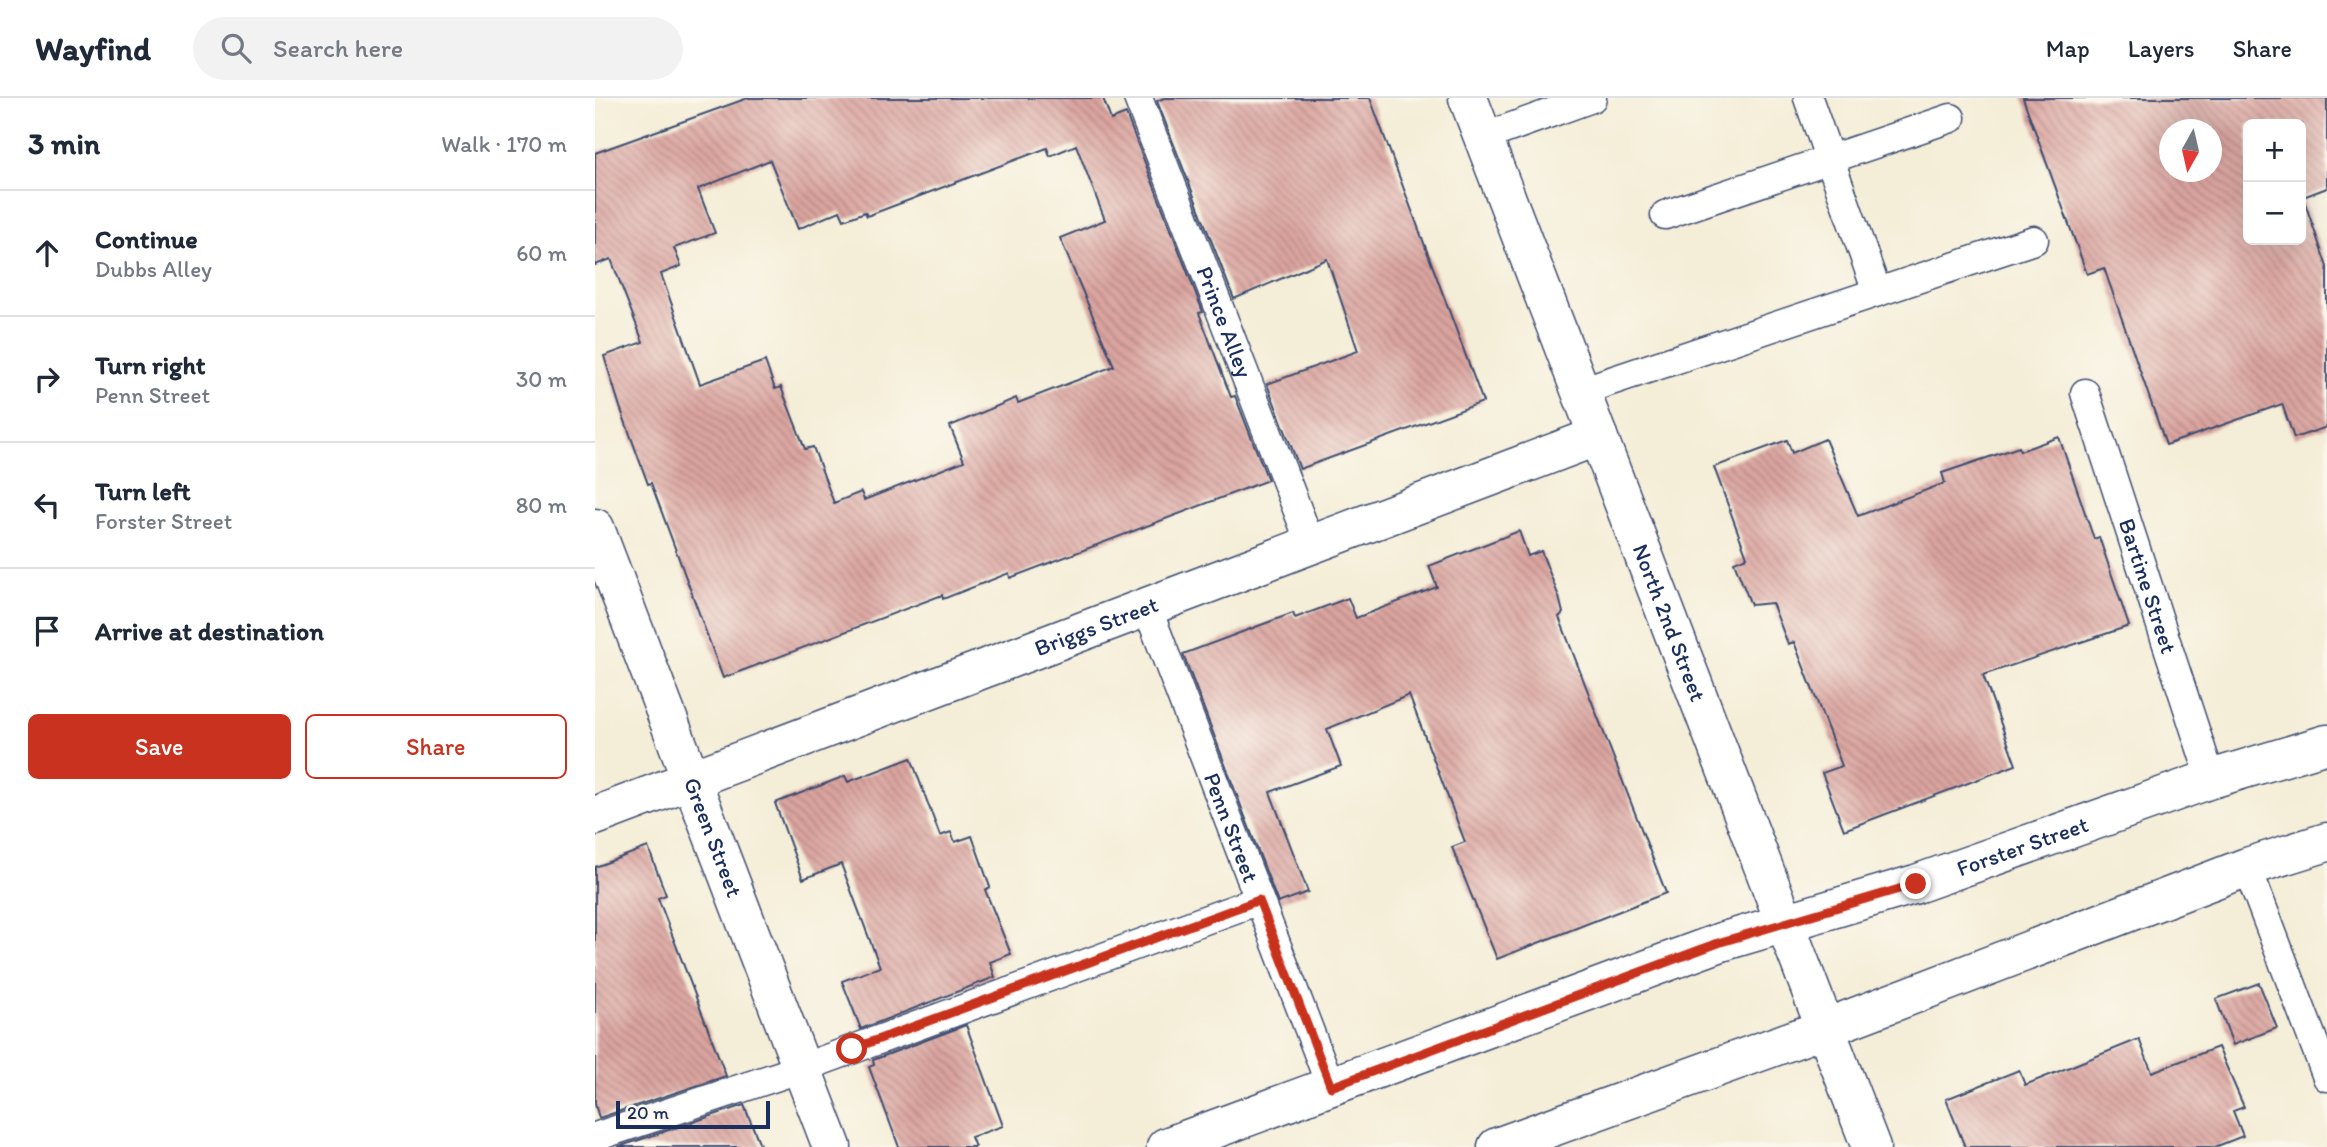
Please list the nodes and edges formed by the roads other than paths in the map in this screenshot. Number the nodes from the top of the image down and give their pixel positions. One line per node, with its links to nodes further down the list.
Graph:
1 (1138, 98): 15 (lane, Prince Alley)
2 (1468, 98): 6 (main road, North 2nd Street)
3 (1592, 98): 6 (lane)
4 (1808, 98): 7 (lane)
5 (1951, 118): 7 (lane)
6 (1484, 137): 11 (main road, North 2nd Street)
7 (1829, 157): 8 (lane); 10 (lane)
8 (1665, 215)
9 (2034, 240): 10 (lane)
10 (1878, 292): 11 (lane)
11 (1581, 391): 13 (main road, North 2nd Street)
12 (2085, 393): 19 (lane, Bartine Street)
13 (1598, 436): 15 (main road, Briggs Street); 24 (main road, North 2nd Street)
14 (595, 528): 18 (main road, Green Street)
15 (1311, 545): 16 (main road, Briggs Street)
16 (1147, 607): 18 (main road, Briggs Street); 23 (lane, Penn Street)
17 (2327, 744): 19 (main road, Forster Street)
18 (692, 779): 20 (main road, Briggs Street); 26 (main road, Green Street)
19 (2211, 779): 24 (main road, Forster Street)
20 (595, 816)
21 (2327, 842): 22 (main road)
22 (2247, 867): 25 (main road); 27 (lane)
23 (1259, 900): 26 (lane); 28 (lane, Penn Street)
24 (1785, 923): 25 (main road, North 2nd Street); 28 (main road, Forster Street)
25 (1826, 1028): 32 (main road); 33 (main road, North 2nd Street)
26 (802, 1068): 29 (lane); 30 (main road, Green Street)
27 (2327, 1077)
28 (1331, 1087): 31 (main road, Forster Street)
29 (595, 1137)
30 (832, 1147)
31 (1166, 1147)
32 (1497, 1147)
33 (1871, 1147)

